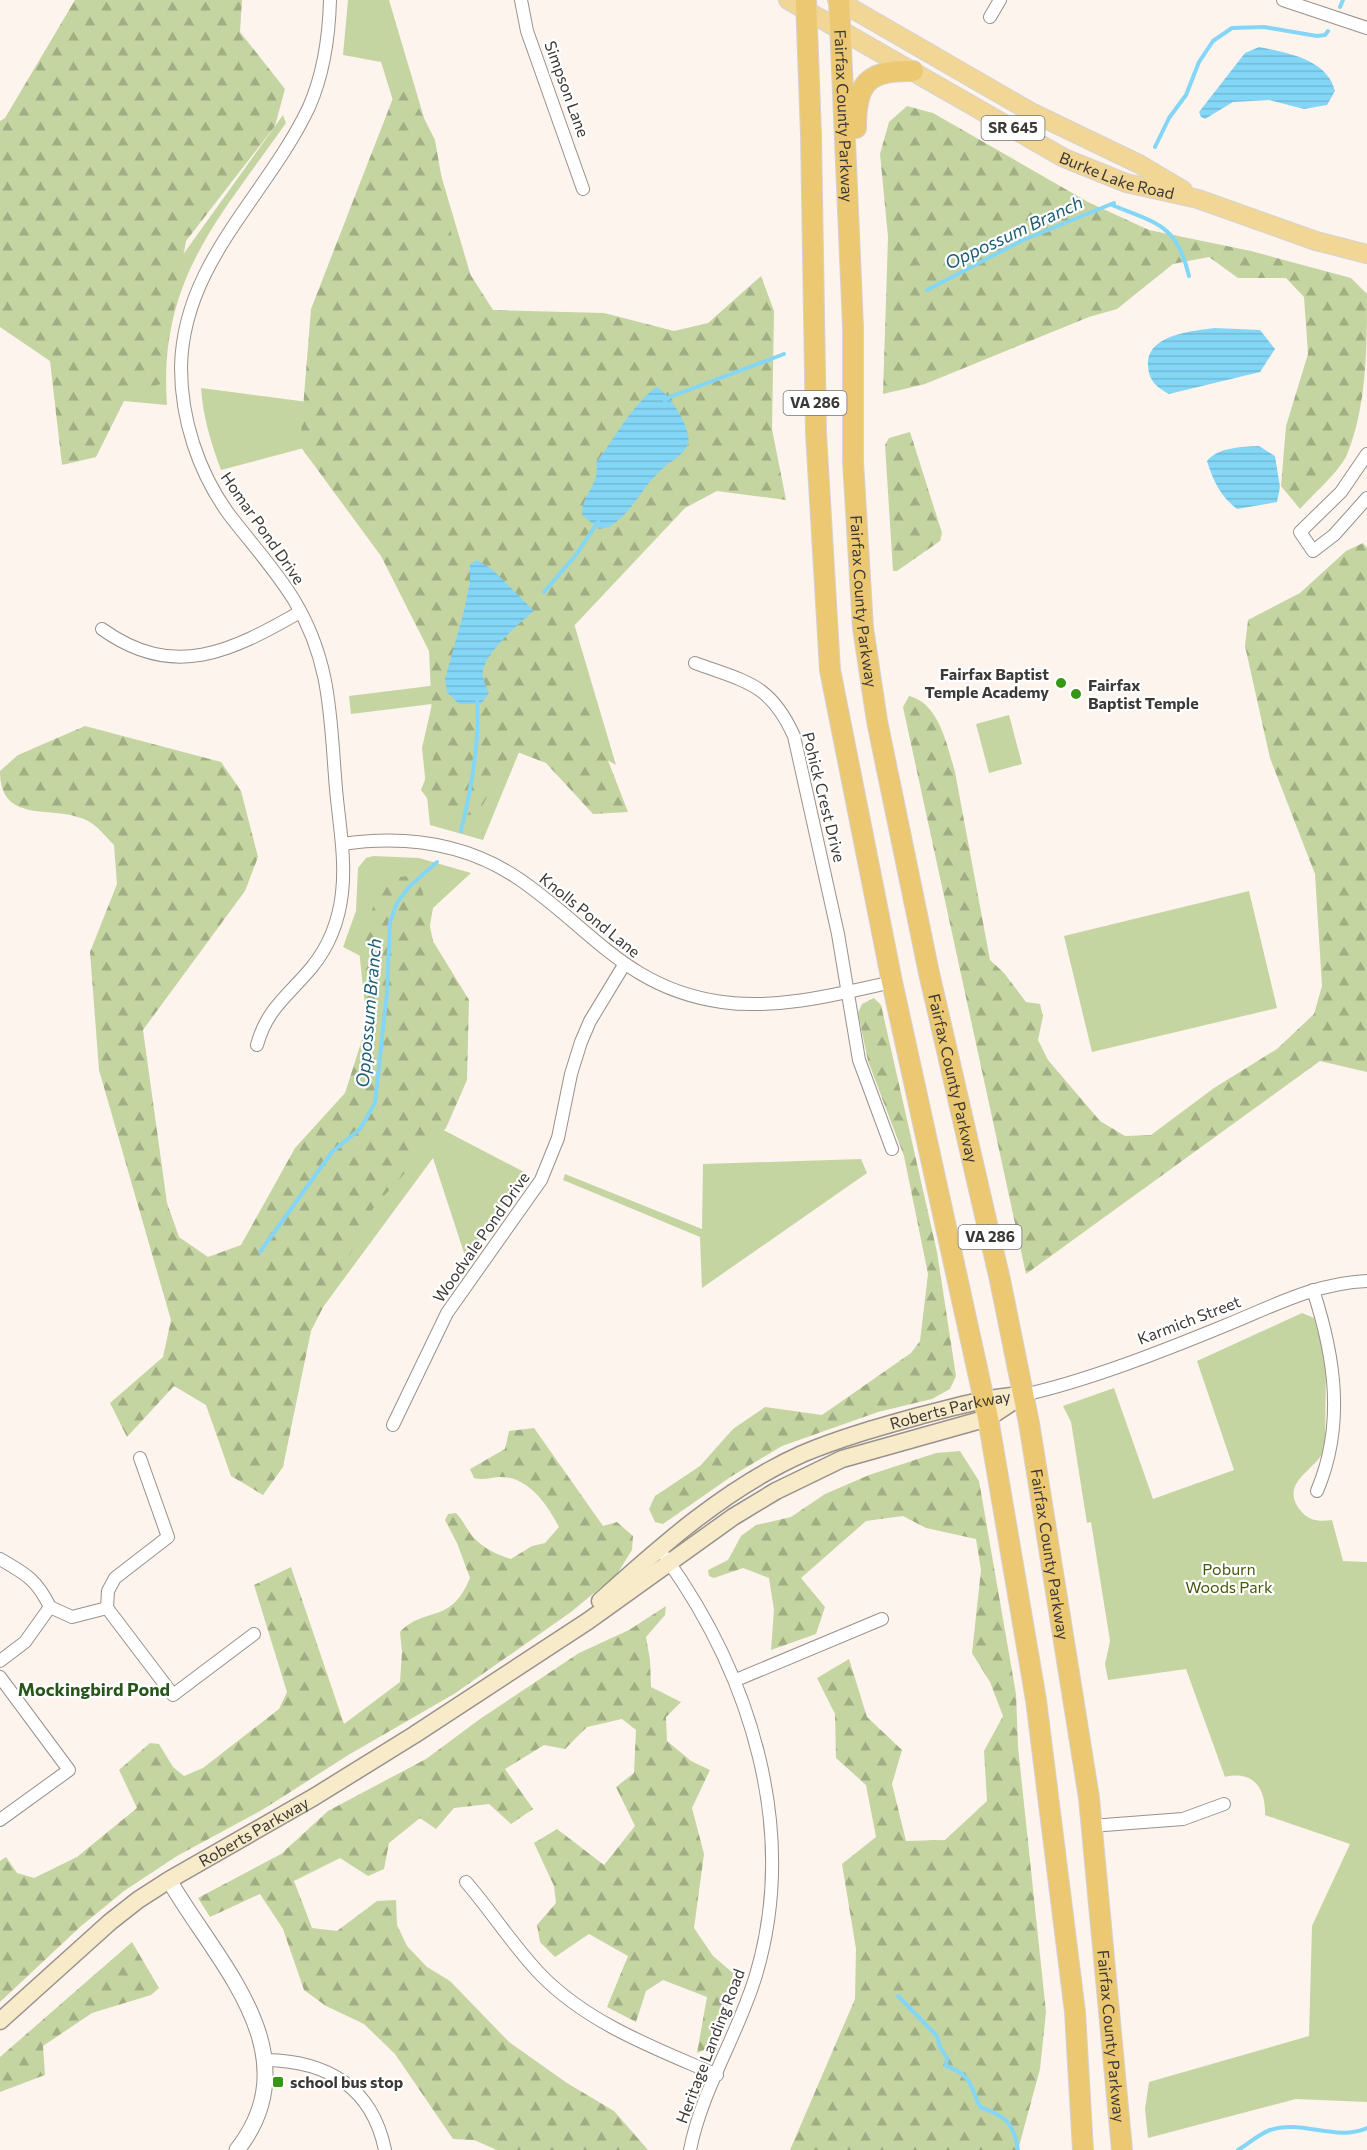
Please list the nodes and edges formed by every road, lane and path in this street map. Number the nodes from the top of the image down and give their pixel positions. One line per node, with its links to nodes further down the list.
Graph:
1 (330, 0): 18 (street, Homar Pond Drive)
2 (521, 0): 12 (street, Simpson Lane)
3 (788, 0): 7 (main road, Burke Lake Road / SR 645)
4 (839, 0): 10 (highway, Fairfax County Parkway / VA 286); 13 (main road, Burke Lake Road / SR 645)
5 (1000, 0): 8 (street)
6 (1283, 0): 9 (street)
7 (806, 5): 10 (main road, Burke Lake Road / SR 645); 23 (highway, Fairfax County Parkway / VA 286)
8 (990, 17)
9 (1367, 28)
10 (840, 29): 11 (main road, Burke Lake Road / SR 645); 14 (highway, Fairfax County Parkway / VA 286)
11 (913, 71): 13 (main road, Burke Lake Road / SR 645); 14 (highway)
12 (583, 189)
13 (1198, 199): 15 (main road, Burke Lake Road / SR 645)
14 (848, 202): 29 (highway, Fairfax County Parkway / VA 286)
15 (1367, 254)
16 (1367, 454): 17 (street)
17 (1367, 498)
18 (300, 612): 19 (street); 21 (street, Homar Pond Drive)
19 (102, 629)
20 (695, 663): 24 (street, Pohick Crest Drive)
21 (342, 844): 22 (street, Knolls Pond Lane); 25 (street, Homar Pond Drive)
22 (624, 965): 24 (street, Knolls Pond Lane); 32 (street, Woodvale Pond Drive)
23 (892, 982): 24 (street, Knolls Pond Lane); 30 (highway, Fairfax County Parkway / VA 286)
24 (848, 991): 26 (street, Pohick Crest Drive)
25 (257, 1045)
26 (892, 1149)
27 (1367, 1281): 28 (street, Karmich Street)
28 (1313, 1290): 29 (street, Karmich Street); 34 (street)
29 (1023, 1395): 30 (main road, Roberts Parkway); 31 (main road, Roberts Parkway); 48 (highway, Fairfax County Parkway / VA 286)
30 (984, 1399): 31 (highway, Fairfax County Parkway / VA 286); 35 (main road, Roberts Parkway)
31 (988, 1418): 37 (main road, Roberts Parkway); 57 (highway, Fairfax County Parkway / VA 286)
32 (393, 1425)
33 (140, 1458): 39 (street)
34 (1317, 1491)
35 (659, 1549): 37 (street, Heritage Landing Road); 43 (main road, Roberts Parkway)
36 (0, 1559): 38 (street)
37 (669, 1563): 43 (main road, Roberts Parkway); 45 (street, Heritage Landing Road)
38 (50, 1607): 39 (street); 42 (street)
39 (107, 1608): 41 (street)
40 (882, 1619): 45 (street)
41 (254, 1634)
42 (0, 1661)
43 (521, 1663): 49 (main road, Roberts Parkway)
44 (0, 1677): 47 (street)
45 (736, 1680): 53 (street, Heritage Landing Road)
46 (1224, 1804): 48 (street)
47 (0, 1820)
48 (1091, 1826): 58 (highway, Fairfax County Parkway / VA 286)
49 (169, 1880): 51 (main road, Roberts Parkway); 52 (street)
50 (466, 1882): 53 (street)
51 (0, 2021)
52 (266, 2060): 54 (street); 55 (street)
53 (717, 2075): 56 (street, Heritage Landing Road)
54 (237, 2150)
55 (385, 2150)
56 (690, 2150)
57 (1083, 2150)
58 (1122, 2150)

